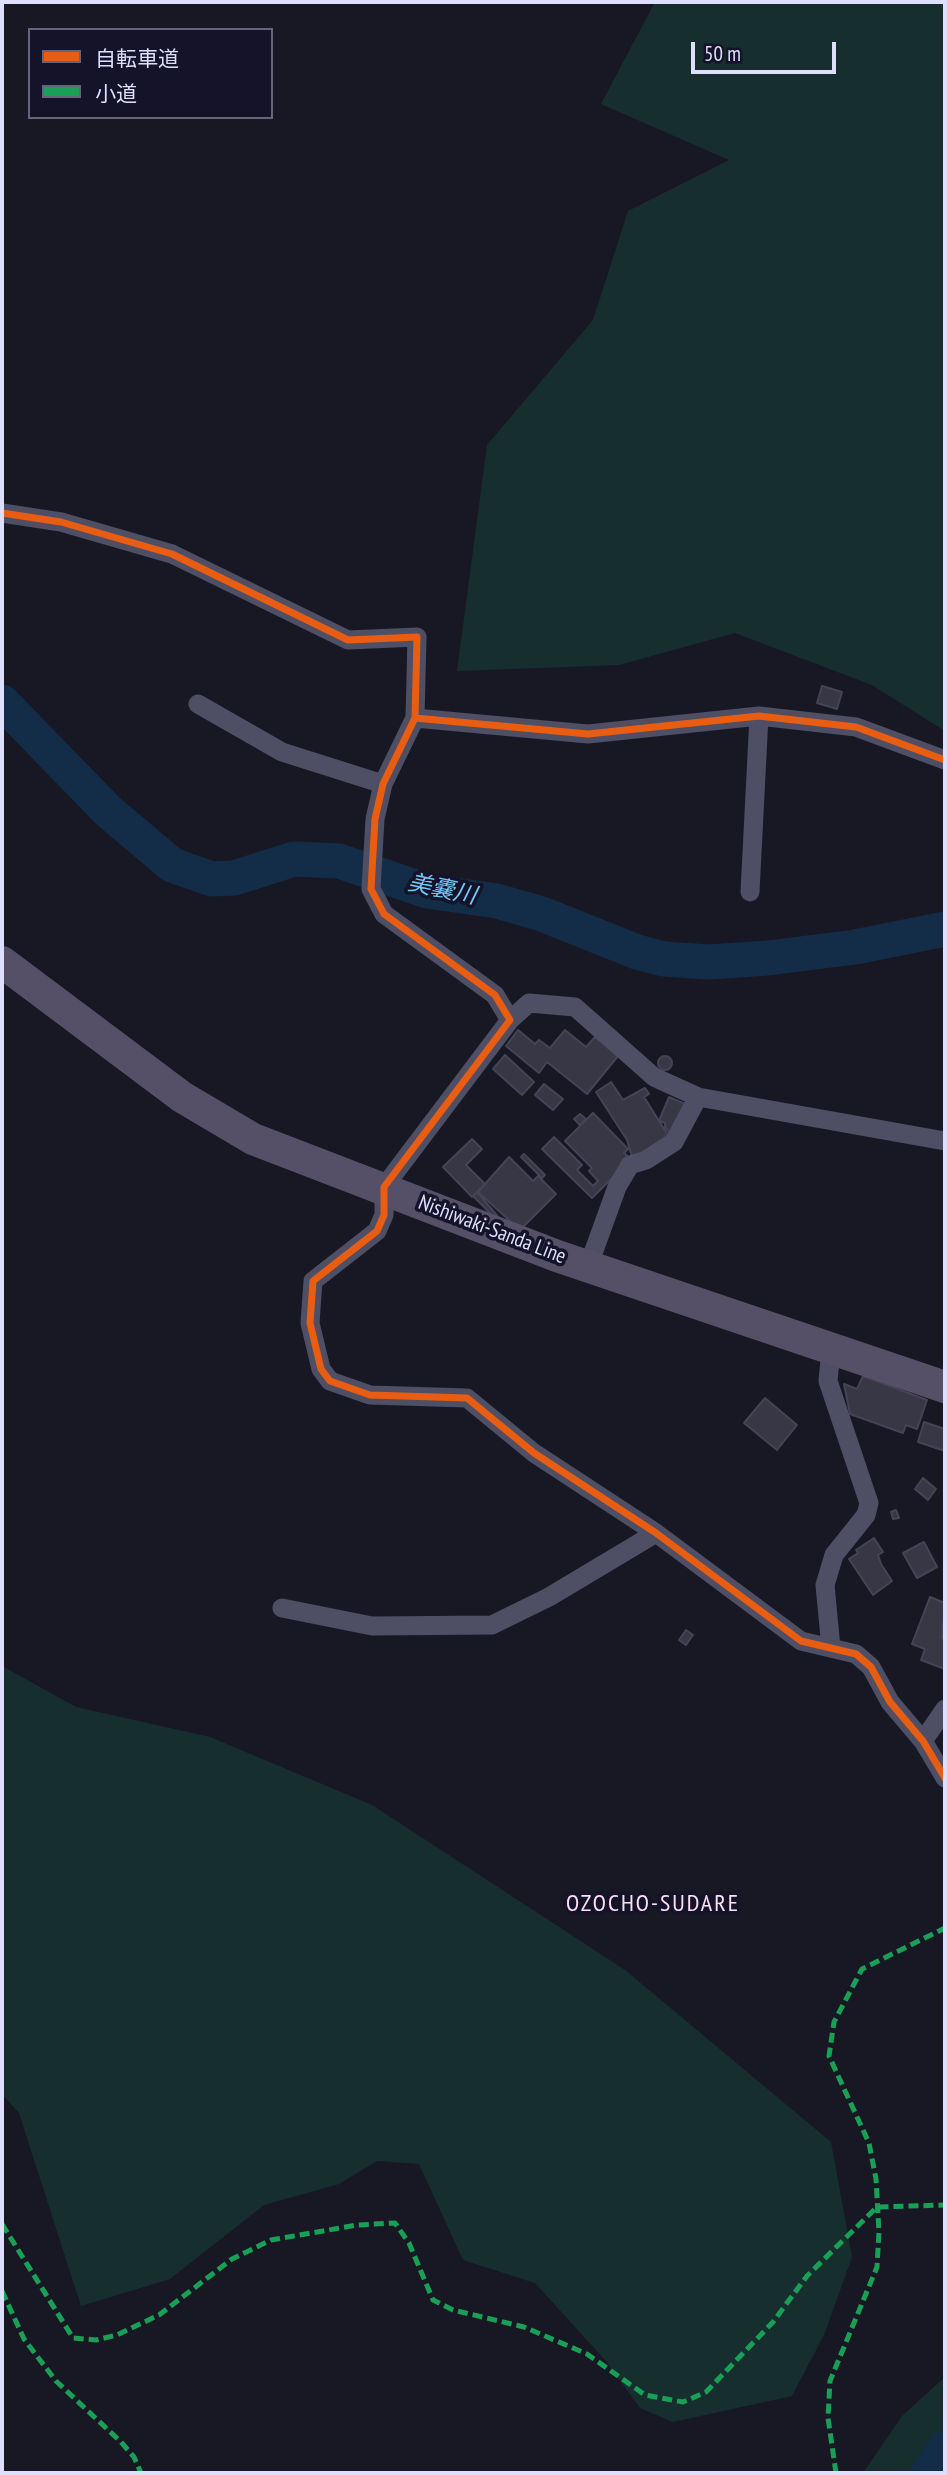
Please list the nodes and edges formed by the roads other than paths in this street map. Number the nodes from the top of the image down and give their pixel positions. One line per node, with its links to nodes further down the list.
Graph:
1 (2, 513): 4 (street)
2 (198, 704): 6 (street)
3 (759, 716): 4 (street); 5 (street); 7 (street)
4 (415, 718): 6 (street)
5 (945, 760)
6 (383, 784): 9 (street)
7 (750, 892)
8 (2, 962): 12 (main road, Nishiwaki-Sanda Line)
9 (510, 1020): 10 (street); 12 (street)
10 (698, 1097): 11 (street); 13 (street)
11 (945, 1141)
12 (384, 1187): 13 (main road, Nishiwaki-Sanda Line); 16 (street)
13 (588, 1267): 14 (main road, Nishiwaki-Sanda Line)
14 (831, 1349): 15 (main road, Nishiwaki-Sanda Line); 18 (street)
15 (945, 1387)
16 (656, 1534): 17 (street); 18 (street)
17 (282, 1608)
18 (831, 1648): 20 (street)
19 (945, 1709): 20 (street)
20 (923, 1741): 21 (street)
21 (945, 1778)

